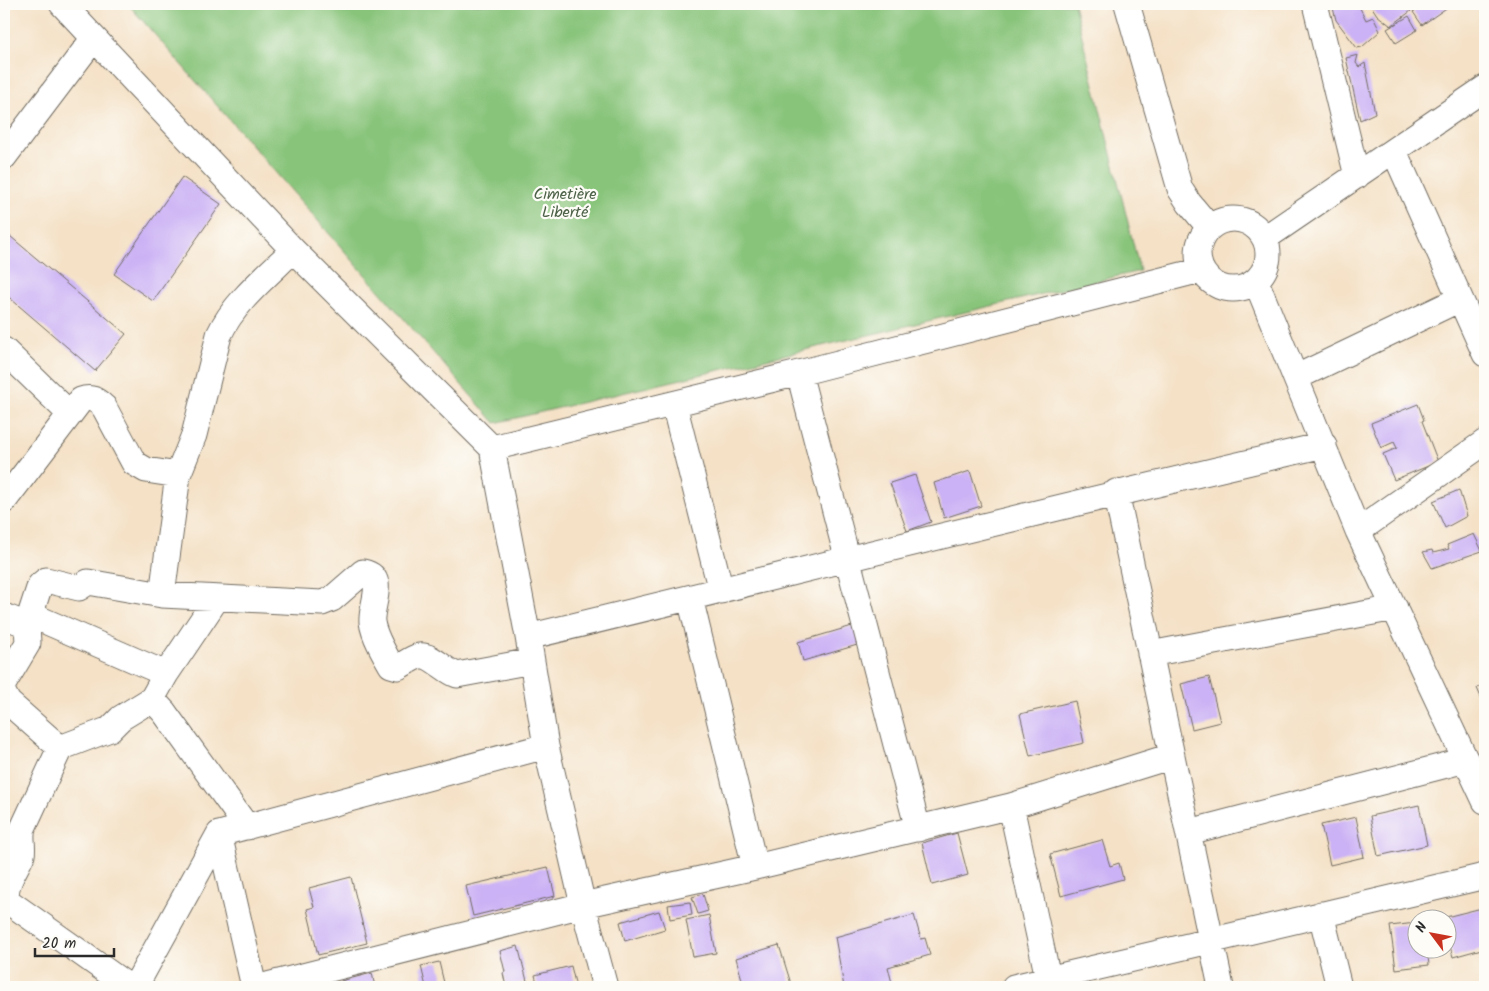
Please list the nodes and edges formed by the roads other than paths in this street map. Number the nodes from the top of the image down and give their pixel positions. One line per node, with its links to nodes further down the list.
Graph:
1 (62, 4): 4 (street)
2 (1127, 4): 9 (street)
3 (1315, 4): 8 (street)
4 (94, 38): 7 (street); 11 (street)
5 (1485, 88): 6 (street)
6 (1394, 151): 8 (street); 14 (street)
7 (4, 157)
8 (1357, 176): 10 (street)
9 (1209, 228): 10 (street); 12 (street)
10 (1264, 238): 13 (street)
11 (293, 250): 23 (street); 24 (street)
12 (1201, 270): 13 (street); 17 (street)
13 (1256, 280): 18 (street)
14 (1460, 299): 16 (street); 18 (street)
15 (4, 350): 20 (street)
16 (1485, 354)
17 (799, 373): 19 (street); 28 (street)
18 (1297, 377): 22 (street)
19 (674, 404): 23 (street); 29 (street)
20 (70, 414): 24 (street); 26 (street)
21 (1485, 442): 27 (street)
22 (1324, 444): 25 (street); 27 (street)
23 (492, 448): 36 (street)
24 (178, 475): 30 (street)
25 (1116, 492): 28 (street); 37 (street)
26 (4, 501)
27 (1358, 531): 33 (street)
28 (848, 560): 29 (street); 49 (street)
29 (721, 591): 32 (street)
30 (162, 595): 31 (street); 35 (street)
31 (217, 598): 36 (street); 38 (street)
32 (690, 598): 36 (street); 52 (street)
33 (1395, 608): 37 (street); 45 (street)
34 (4, 616): 35 (street)
35 (29, 620): 38 (street); 39 (street)
36 (530, 649): 42 (street)
37 (1150, 654): 44 (street)
38 (166, 674): 41 (street)
39 (4, 683)
40 (4, 694): 43 (street)
41 (152, 699): 43 (street); 48 (street)
42 (546, 746): 48 (street); 54 (street)
43 (60, 748): 58 (street)
44 (1172, 756): 47 (street); 50 (street)
45 (1466, 760): 46 (street); 50 (street)
46 (1485, 800)
47 (1011, 806): 49 (street); 57 (street)
48 (247, 827): 51 (street)
49 (918, 829): 52 (street)
50 (1189, 832): 56 (street)
51 (219, 834): 59 (street); 60 (street)
52 (755, 867): 54 (street)
53 (1485, 876): 55 (street)
54 (583, 905): 61 (street); 62 (street)
55 (1321, 914): 56 (street); 65 (street)
56 (1212, 940): 57 (street); 64 (street)
57 (1049, 983): 63 (street)
58 (129, 987)
59 (135, 987)
60 (254, 987)
61 (259, 987)
62 (605, 987)
63 (1014, 987)
64 (1221, 987)
65 (1338, 987)

